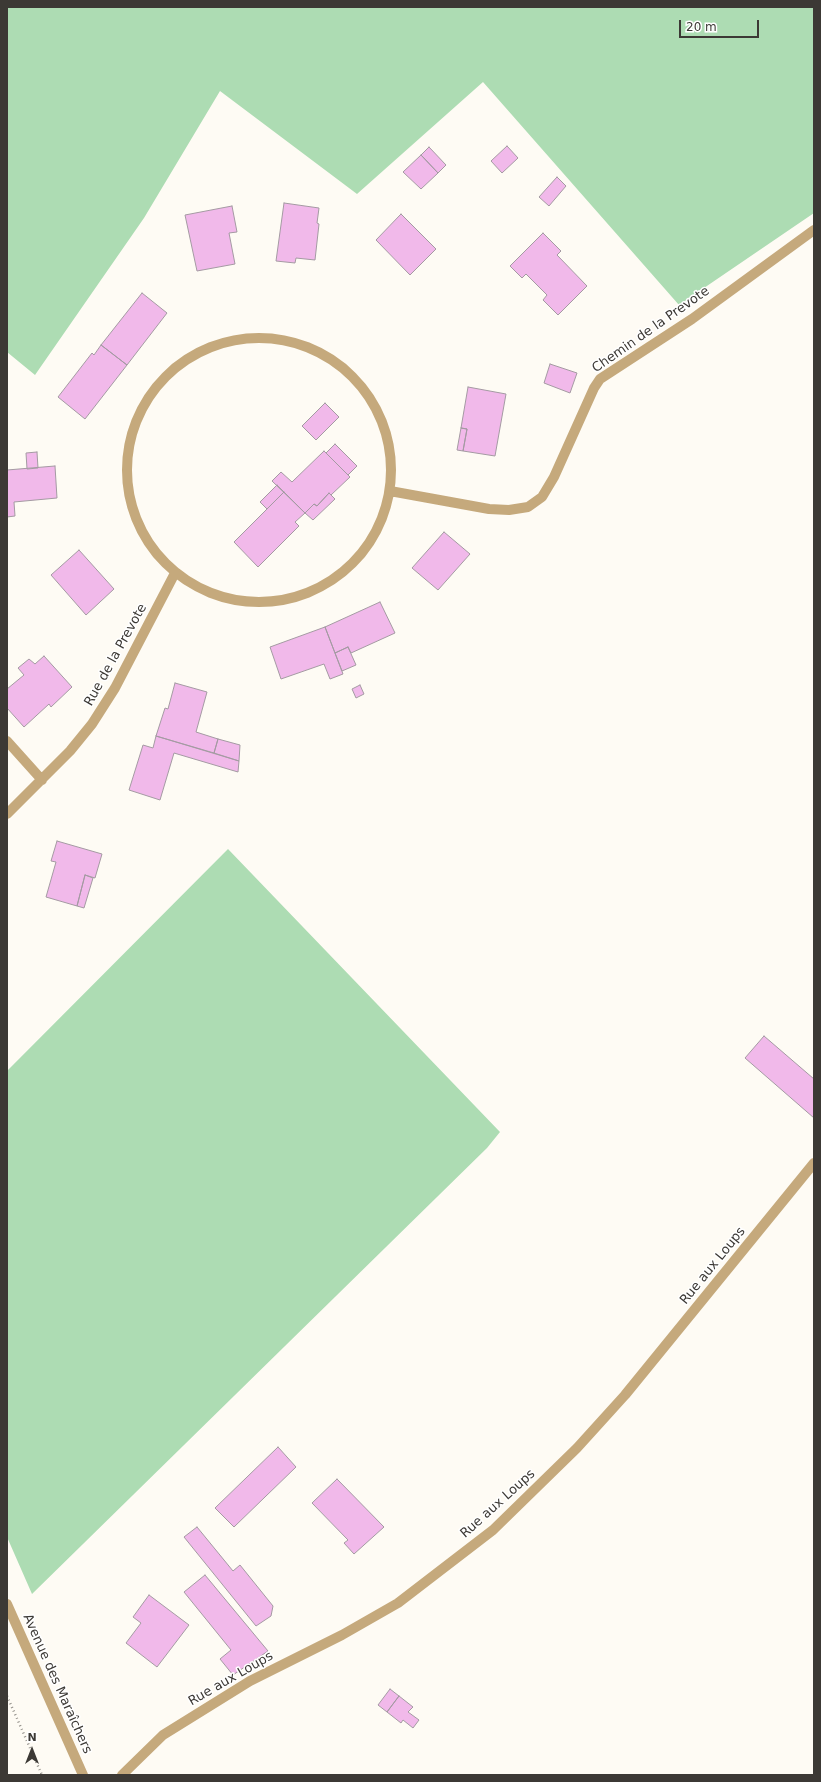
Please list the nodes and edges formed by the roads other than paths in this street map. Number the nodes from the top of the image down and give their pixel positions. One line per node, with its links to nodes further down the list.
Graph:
1 (814, 230): 2 (street, Chemin de la Prevote)
2 (390, 491): 3 (street); 3 (street)
3 (175, 573): 5 (street, Rue de la Prevote)
4 (7, 741): 5 (street)
5 (42, 780): 6 (street, Rue de la Prevote)
6 (7, 814)
7 (814, 1162): 10 (street, Rue aux Loups)
8 (7, 1604): 9 (street, Avenue des Maraîchers)
9 (83, 1775)
10 (122, 1775)

